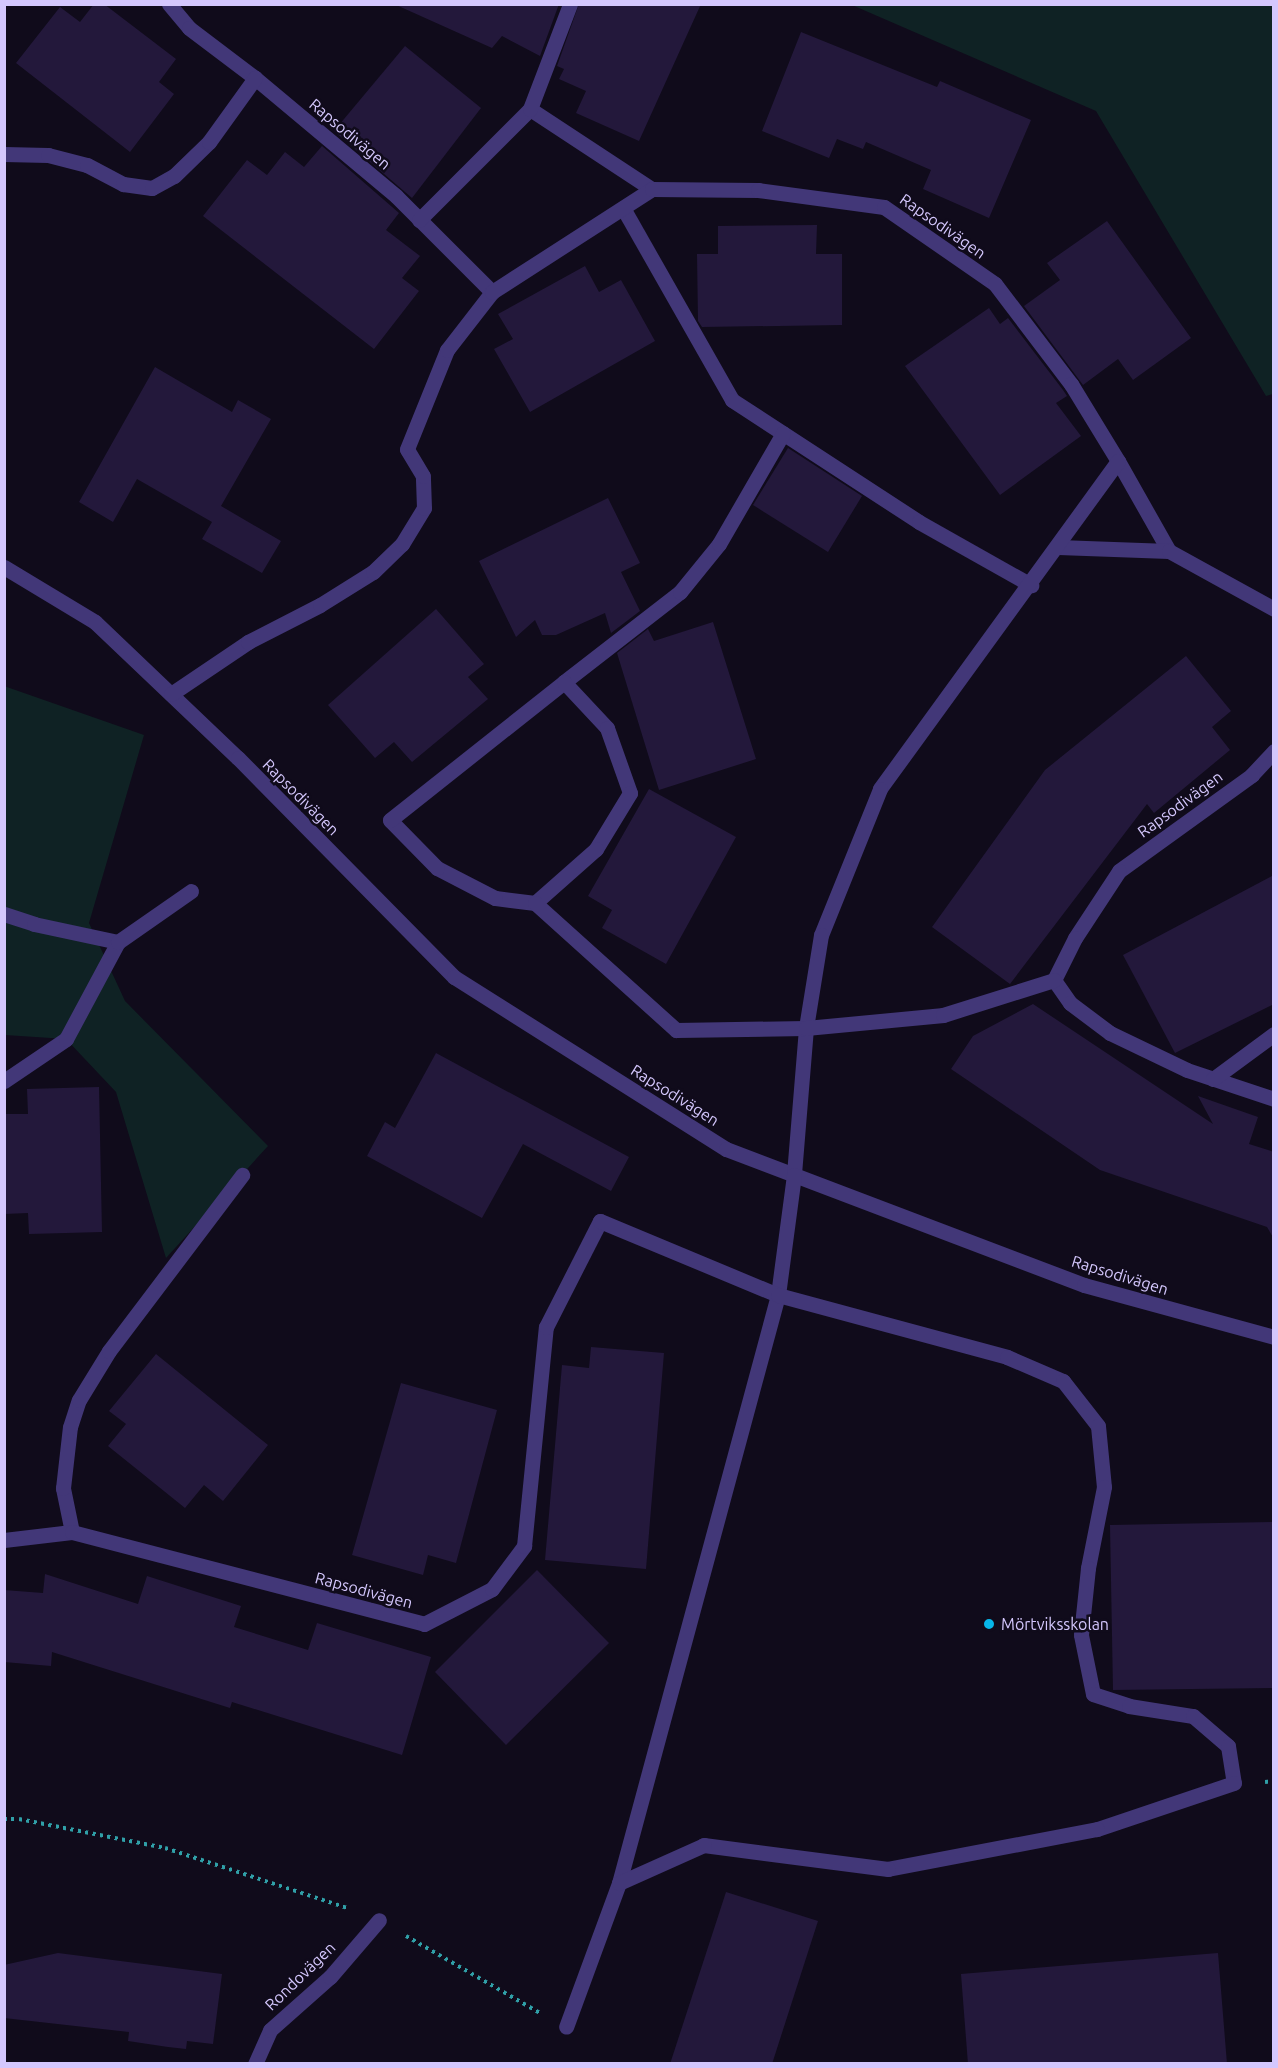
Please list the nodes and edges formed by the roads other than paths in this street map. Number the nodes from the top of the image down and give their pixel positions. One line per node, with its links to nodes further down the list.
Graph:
1 (169, 4): 3 (street, Rapsodivägen)
2 (570, 4): 4 (street)
3 (255, 78): 5 (street); 8 (street, Rapsodivägen)
4 (530, 109): 6 (street); 8 (street)
5 (4, 154)
6 (652, 189): 7 (street); 11 (street, Rapsodivägen)
7 (623, 208): 9 (street); 10 (street)
8 (419, 220): 9 (street, Rapsodivägen)
9 (492, 292): 18 (street)
10 (783, 433): 15 (street); 17 (street)
11 (1118, 461): 12 (street); 13 (street, Rapsodivägen)
12 (1058, 547): 13 (street); 15 (street)
13 (1169, 551): 16 (street)
14 (4, 567): 18 (street, Rapsodivägen)
15 (1031, 585): 25 (street)
16 (1274, 609)
17 (564, 682): 21 (street); 21 (street)
18 (171, 694): 31 (street, Rapsodivägen)
19 (1274, 751): 24 (street, Rapsodivägen)
20 (191, 891): 23 (street)
21 (535, 903): 25 (street)
22 (4, 914): 23 (street)
23 (118, 942): 28 (street)
24 (1054, 980): 25 (street); 27 (street)
25 (806, 1028): 31 (street)
26 (1274, 1034): 27 (street)
27 (1213, 1079): 29 (street)
28 (4, 1081)
29 (1274, 1099)
30 (242, 1175): 34 (street)
31 (794, 1175): 32 (street); 33 (street, Rapsodivägen)
32 (778, 1295): 34 (street, Rapsodivägen); 36 (street); 36 (street)
33 (1274, 1337)
34 (72, 1532): 35 (street, Rapsodivägen)
35 (4, 1540)
36 (619, 1883): 38 (street)
37 (379, 1920): 39 (street, Rondovägen)
38 (566, 2027)
39 (255, 2064)

